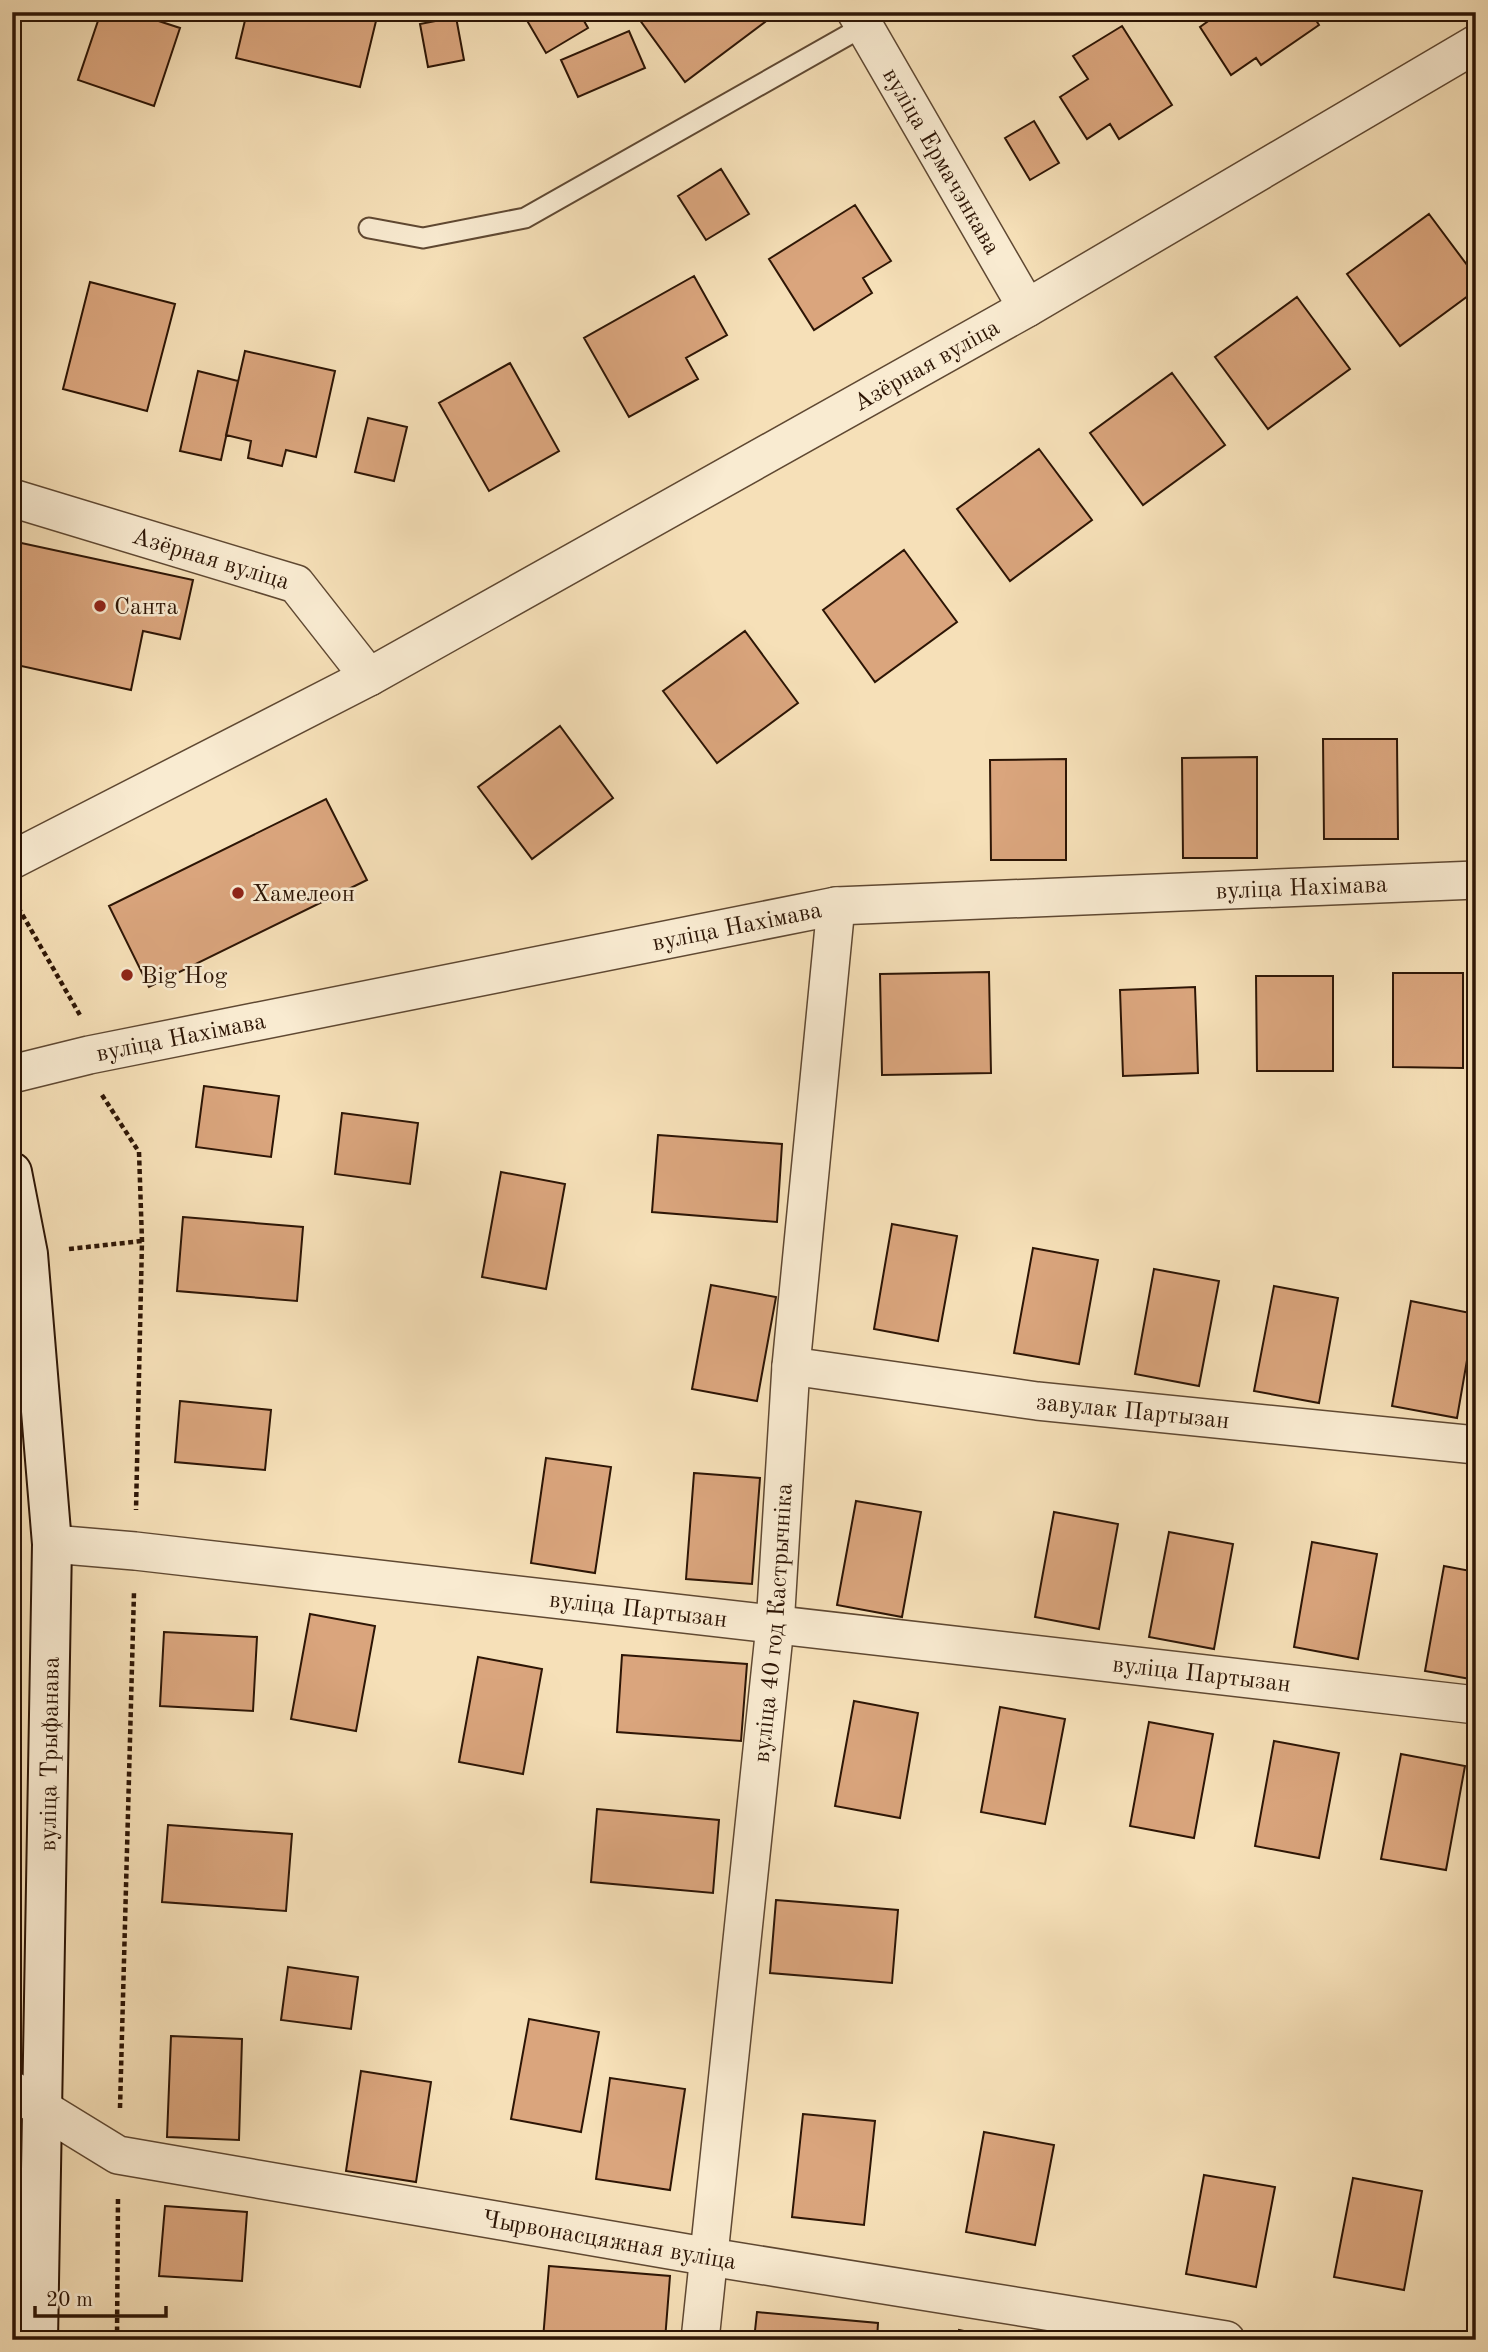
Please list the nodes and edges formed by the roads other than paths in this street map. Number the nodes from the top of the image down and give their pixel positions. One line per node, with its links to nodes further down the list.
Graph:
1 (860, 19): 3 (lane); 4 (street, вуліца Ермачэнкава)
2 (1476, 44): 4 (street, Азёрная вуліца)
3 (369, 228)
4 (1027, 308): 6 (street, Азёрная вуліца)
5 (12, 498): 6 (street, Азёрная вуліца)
6 (369, 677): 7 (street, Азёрная вуліца)
7 (12, 860)
8 (1476, 880): 9 (street, вуліца Нахімава)
9 (836, 906): 10 (street, вуліца Нахімава); 12 (street, вуліца 40 год Кастрычніка)
10 (12, 1074)
11 (12, 1171): 14 (street, вуліца Трыфанава)
12 (791, 1366): 13 (street, завулак Партызан); 15 (street, вуліца 40 год Кастрычніка)
13 (1476, 1445)
14 (52, 1544): 15 (street, вуліца Партызан); 17 (street, вуліца Трыфанава)
15 (775, 1626): 16 (street, вуліца Партызан); 18 (street, вуліца 40 год Кастрычніка)
16 (1476, 1705)
17 (28, 2099): 18 (street, Чырвонасцяжная вуліца); 19 (street, вуліца Трыфанава)
18 (710, 2257): 20 (street, вуліца 40 год Кастрычніка); 21 (street, Чырвонасцяжная вуліца)
19 (38, 2340)
20 (700, 2340)
21 (1226, 2340)

